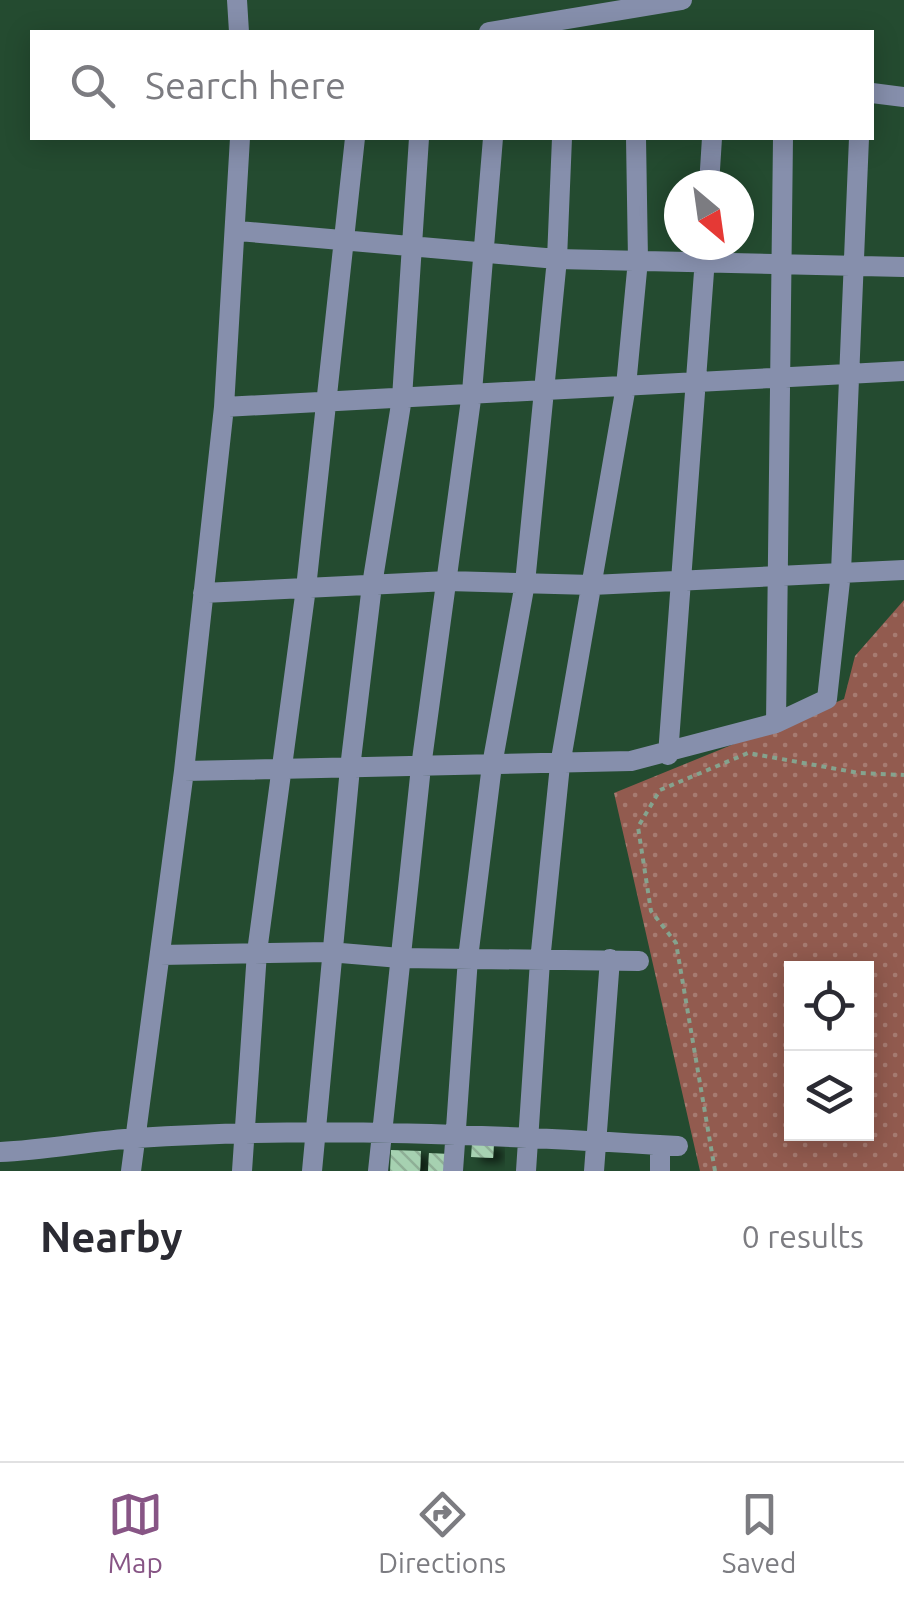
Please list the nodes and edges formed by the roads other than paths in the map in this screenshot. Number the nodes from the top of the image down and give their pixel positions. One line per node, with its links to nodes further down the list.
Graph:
1 (237, 0): 3 (street)
2 (682, 0): 4 (street)
3 (239, 30)
4 (515, 30)
5 (874, 93): 6 (street)
6 (904, 97)
7 (240, 140): 17 (street)
8 (355, 140): 18 (street)
9 (418, 140): 19 (street)
10 (493, 140): 20 (street)
11 (562, 140): 22 (street)
12 (636, 140): 23 (street)
13 (712, 140): 16 (street)
14 (783, 140): 26 (street)
15 (859, 140): 28 (street)
16 (710, 170)
17 (238, 231): 18 (street); 38 (street)
18 (346, 240): 19 (street); 37 (street)
19 (412, 245): 20 (street); 36 (street)
20 (484, 250): 22 (street); 35 (street)
21 (664, 257): 23 (street)
22 (557, 259): 23 (street); 34 (street)
23 (638, 260): 33 (street)
24 (706, 260): 32 (street)
25 (747, 260): 26 (street)
26 (782, 266): 28 (street); 31 (street)
27 (904, 267): 28 (street)
28 (851, 268): 30 (street)
29 (904, 370): 30 (street)
30 (848, 374): 31 (street); 40 (street)
31 (780, 380): 32 (street); 41 (street)
32 (698, 384): 33 (street); 42 (street)
33 (626, 386): 34 (street); 45 (street)
34 (544, 390): 35 (street); 44 (street)
35 (472, 392): 36 (street); 43 (street)
36 (402, 398): 37 (street); 46 (street)
37 (326, 400): 38 (street); 47 (street)
38 (224, 407): 48 (street)
39 (904, 570): 40 (street)
40 (842, 572): 41 (street); 49 (street)
41 (778, 577): 42 (street); 49 (street)
42 (678, 579): 45 (street); 50 (street)
43 (448, 581): 44 (street); 46 (street); 53 (street)
44 (526, 583): 45 (street); 51 (street)
45 (592, 584): 52 (street)
46 (372, 585): 47 (street); 54 (street)
47 (306, 588): 48 (street); 56 (street)
48 (203, 593): 55 (street)
49 (776, 723): 50 (street)
50 (668, 755): 52 (street)
51 (492, 764): 52 (street); 53 (street); 61 (street)
52 (560, 765): 64 (street)
53 (421, 767): 54 (street); 60 (street)
54 (350, 768): 56 (street); 58 (street)
55 (184, 771): 56 (street); 59 (street)
56 (282, 772): 57 (street)
57 (257, 952): 58 (street); 59 (street); 66 (street)
58 (329, 952): 60 (street); 67 (street)
59 (160, 955): 69 (street)
60 (400, 958): 61 (street); 65 (street)
61 (468, 958): 64 (street); 68 (street)
62 (610, 959): 63 (street); 64 (street); 71 (street)
63 (639, 961)
64 (540, 962): 70 (street)
65 (382, 1133): 67 (street); 68 (street); 77 (street)
66 (246, 1134): 67 (street); 69 (street); 75 (street)
67 (314, 1135): 76 (street)
68 (456, 1136): 70 (street); 78 (street)
69 (134, 1138): 73 (street); 74 (street)
70 (531, 1138): 71 (street); 79 (street)
71 (596, 1140): 80 (street); 81 (street)
72 (0, 1152): 73 (street)
73 (28, 1161)
74 (132, 1171)
75 (242, 1171)
76 (312, 1171)
77 (378, 1171)
78 (452, 1171)
79 (526, 1171)
80 (594, 1171)
81 (660, 1171)

